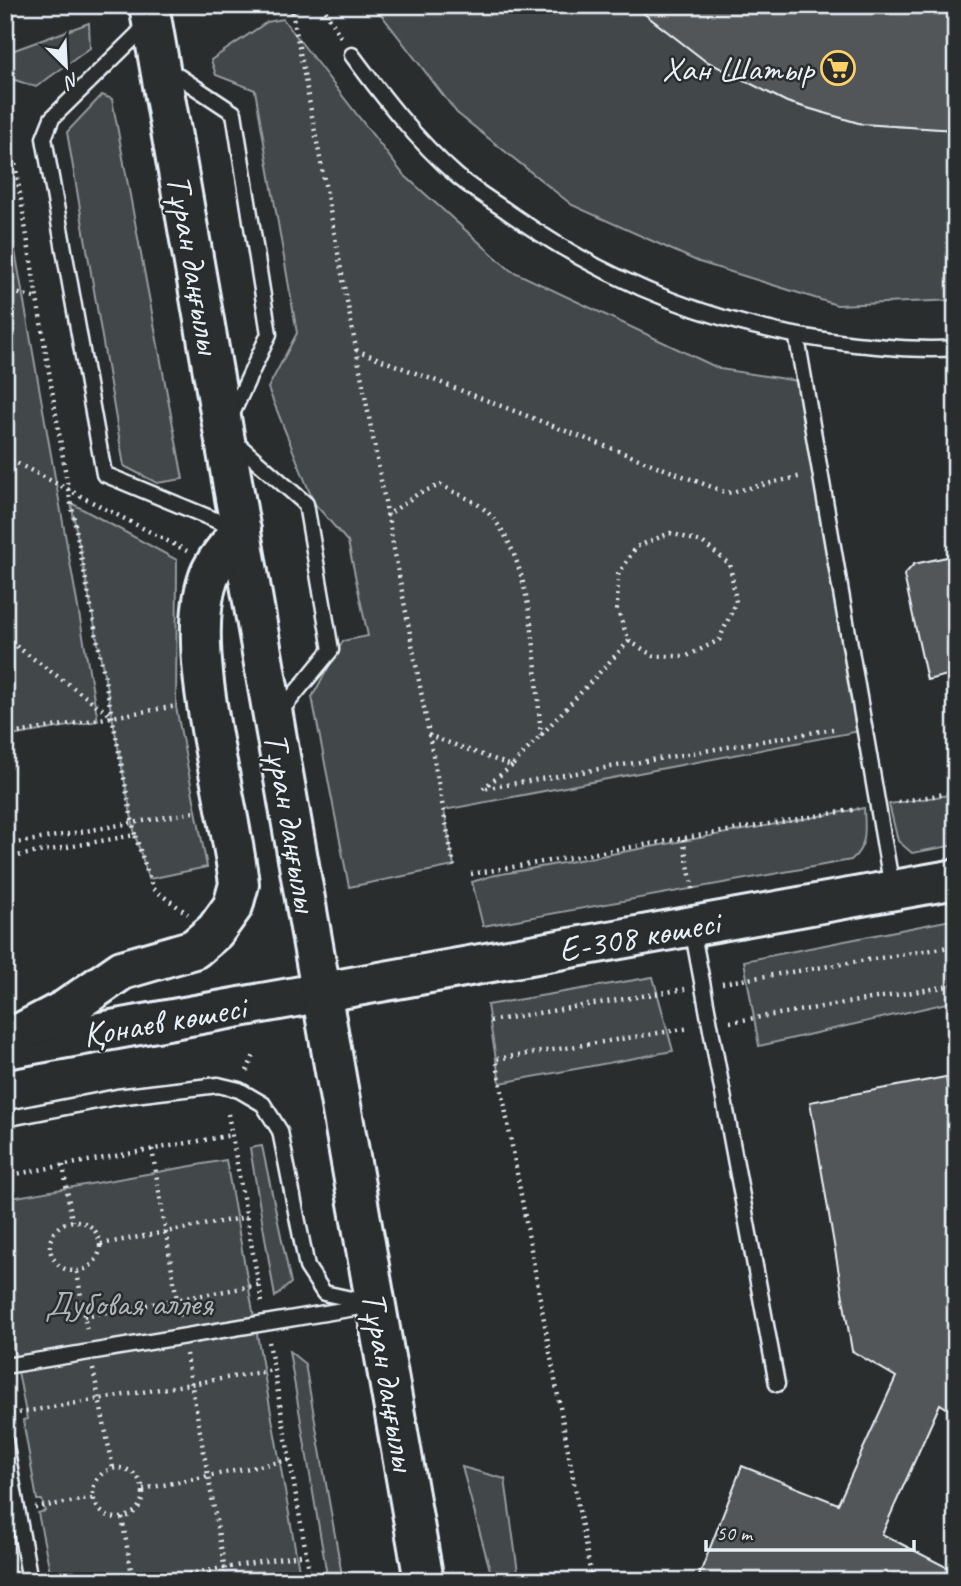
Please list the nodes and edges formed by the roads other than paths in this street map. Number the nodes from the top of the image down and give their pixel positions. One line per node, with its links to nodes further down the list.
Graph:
1 (150, 13): 3 (main road, Тұран даңғылы); 7 (lane)
2 (352, 55): 4 (lane)
3 (159, 63): 6 (main road, Тұран даңғылы); 6 (lane)
4 (797, 338): 5 (lane); 10 (lane)
5 (956, 348)
6 (223, 432): 7 (main road, Тұран даңғылы); 8 (lane)
7 (241, 530): 8 (main road, Тұран даңғылы); 13 (main road)
8 (274, 719): 12 (main road, Тұран даңғылы)
9 (956, 879): 10 (main road, Е-308 көшесі)
10 (892, 891): 11 (main road, Е-308 көшесі)
11 (692, 908): 12 (main road, Е-308 көшесі); 18 (lane)
12 (323, 994): 14 (main road, Қонаев көшесі); 16 (main road, Тұран даңғылы)
13 (5, 1041)
14 (5, 1049)
15 (5, 1119): 16 (lane)
16 (375, 1305): 17 (lane); 21 (main road, Тұран даңғылы)
17 (5, 1366)
18 (777, 1384)
19 (5, 1441): 20 (lane)
20 (30, 1581)
21 (424, 1581)

